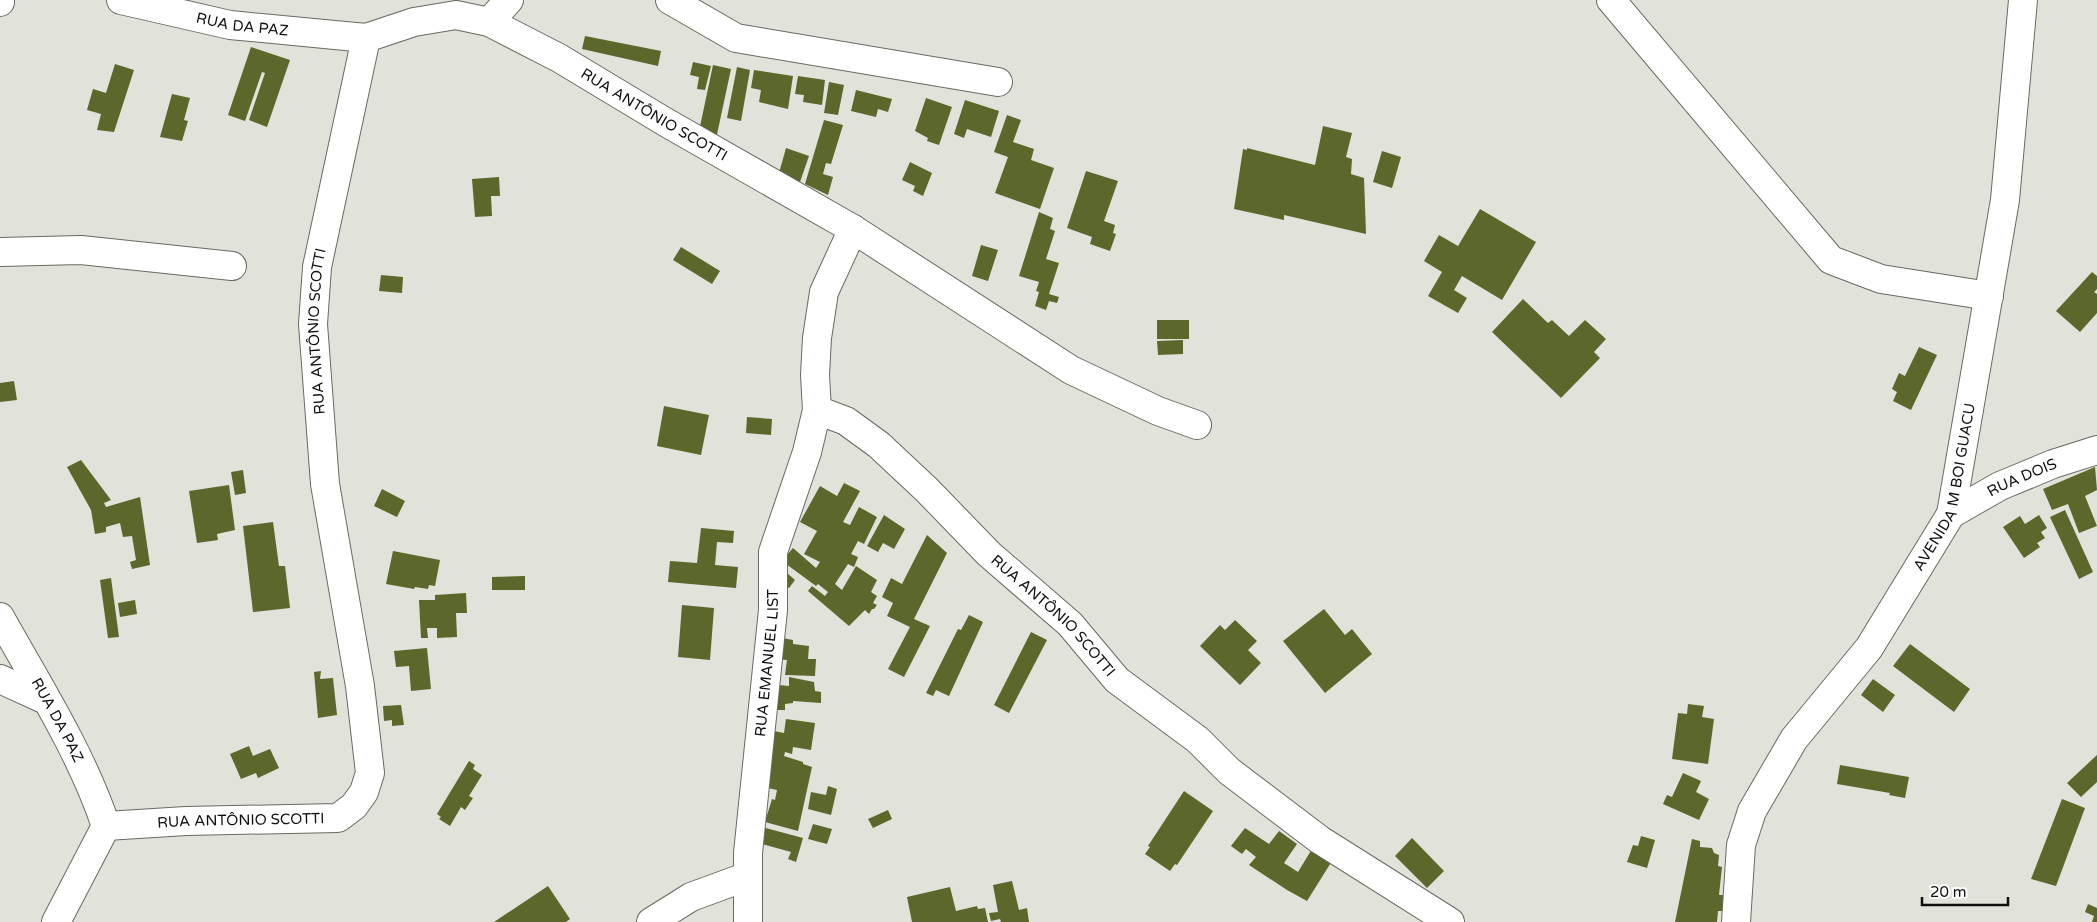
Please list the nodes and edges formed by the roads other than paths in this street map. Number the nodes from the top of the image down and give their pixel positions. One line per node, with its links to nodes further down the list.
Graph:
1 (122, 0): 7 (street, RUA DA PAZ)
2 (509, 0): 6 (street)
3 (670, 0): 8 (street)
4 (1611, 0): 12 (street)
5 (2023, 0): 12 (street, AVENIDA M BOI GUACU)
6 (489, 22): 7 (street, RUA ANTÔNIO SCOTTI); 9 (street, RUA ANTÔNIO SCOTTI)
7 (366, 38): 20 (street, RUA ANTÔNIO SCOTTI)
8 (998, 82)
9 (853, 229): 13 (street); 14 (street, RUA ANTÔNIO SCOTTI)
10 (0, 252): 11 (street)
11 (232, 266)
12 (1989, 296): 16 (street, AVENIDA M BOI GUACU)
13 (817, 410): 21 (street, RUA EMANUEL LIST); 25 (street, RUA ANTÔNIO SCOTTI)
14 (1197, 425)
15 (2097, 450): 16 (street, RUA DOIS)
16 (1951, 514): 26 (street, AVENIDA M BOI GUACU)
17 (0, 617): 19 (street, RUA DA PAZ)
18 (0, 680): 19 (street)
19 (46, 700): 20 (street, RUA DA PAZ)
20 (106, 826): 22 (street)
21 (748, 876): 23 (street); 24 (street, RUA EMANUEL LIST)
22 (56, 922)
23 (651, 922)
24 (748, 922)
25 (1450, 922)
26 (1736, 922)

